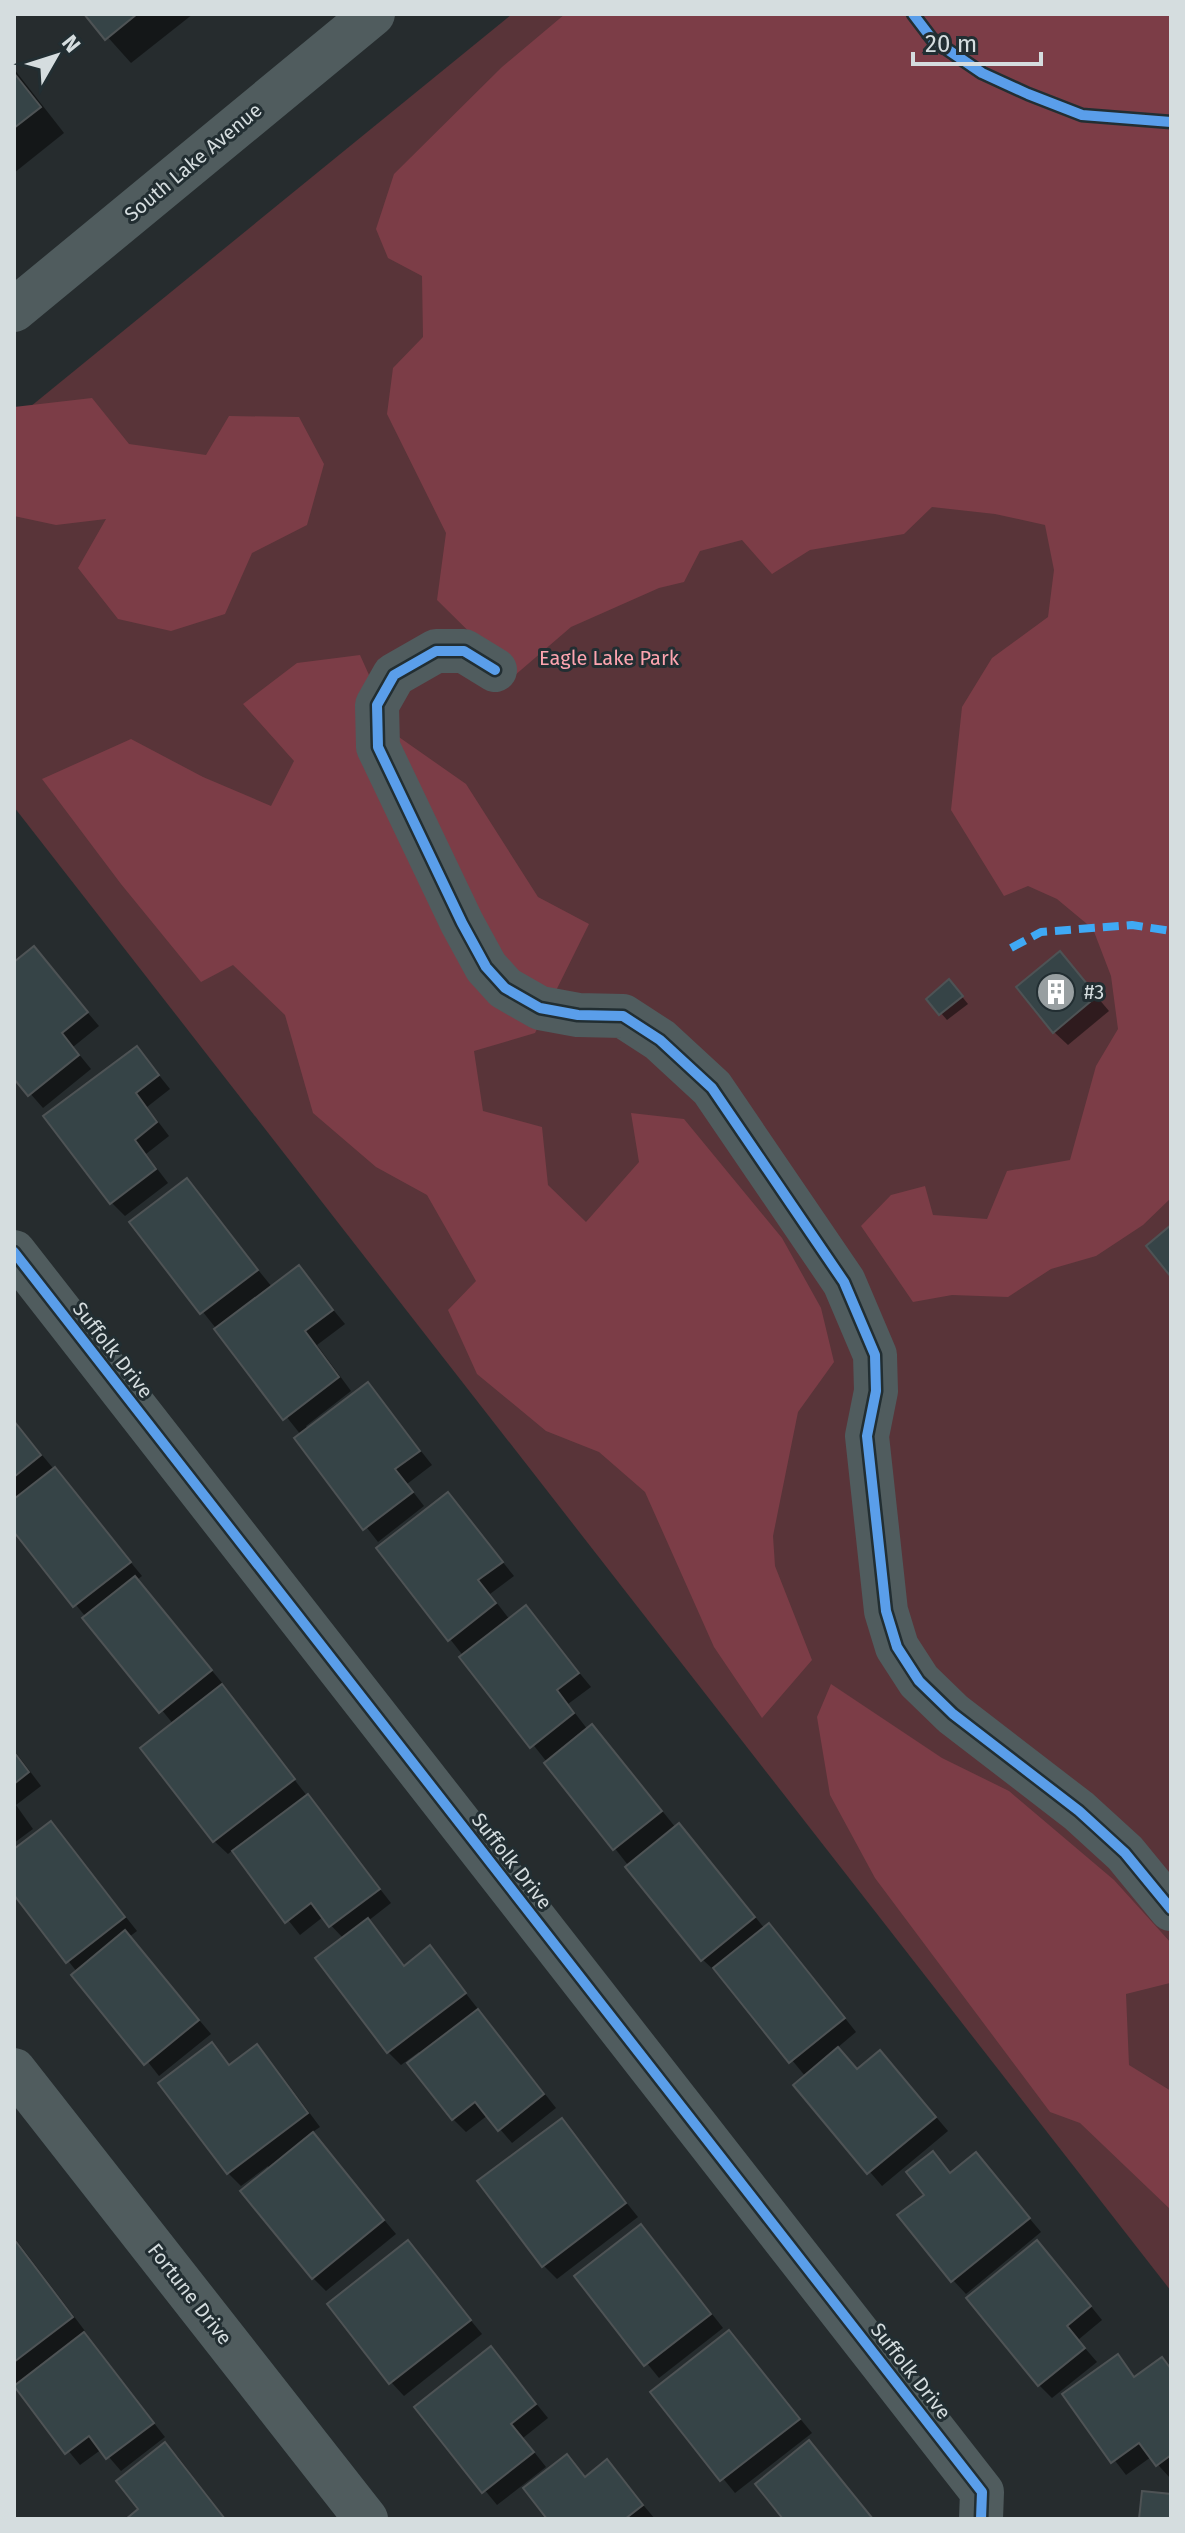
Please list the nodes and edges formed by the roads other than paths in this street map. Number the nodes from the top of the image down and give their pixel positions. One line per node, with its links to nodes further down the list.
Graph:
1 (351, 21): 2 (street, South Lake Avenue)
2 (14, 310)
3 (495, 670): 5 (street)
4 (14, 1252): 7 (street, Suffolk Drive)
5 (1171, 1909)
6 (14, 2070): 8 (street, Fortune Drive)
7 (981, 2505)
8 (366, 2519)

